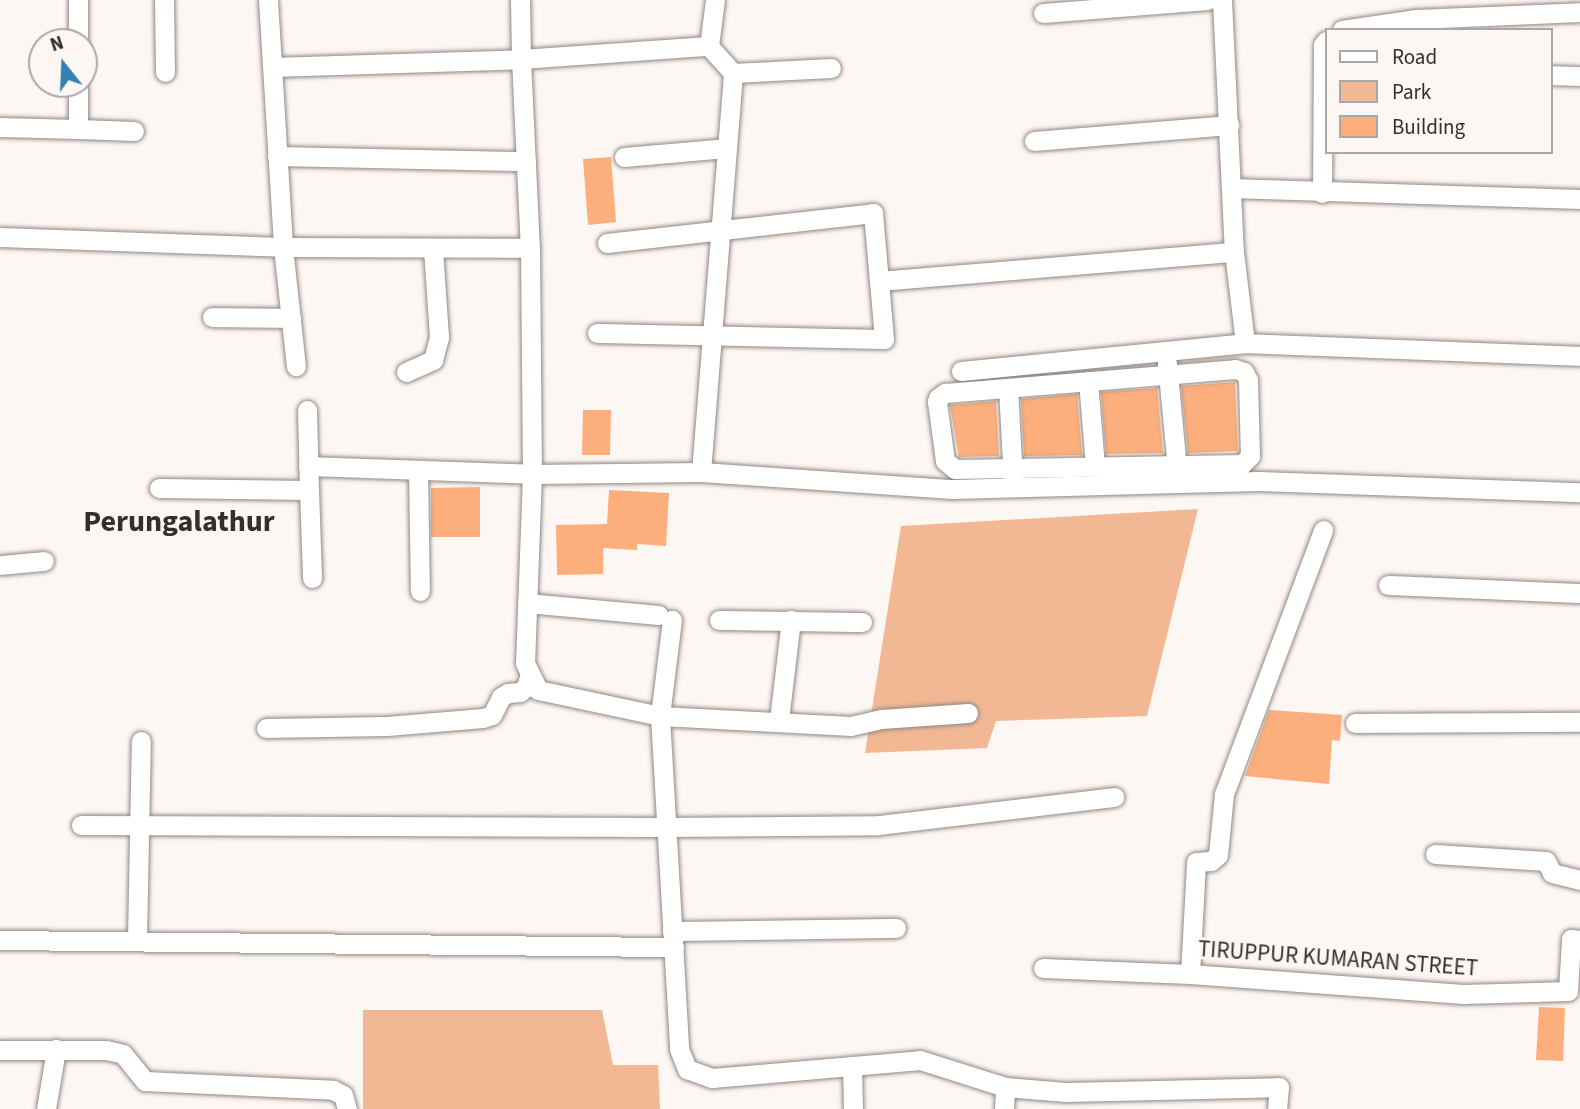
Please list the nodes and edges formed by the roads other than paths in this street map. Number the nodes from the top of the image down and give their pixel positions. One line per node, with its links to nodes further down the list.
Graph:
1 (78, 0): 10 (street)
2 (164, 0): 17 (street)
3 (268, 0): 15 (street)
4 (520, 0): 14 (street)
5 (715, 0): 13 (street)
6 (1207, 0): 9 (street)
7 (1222, 0): 22 (street)
8 (1580, 12): 11 (street)
9 (1042, 13)
10 (78, 28)
11 (1355, 28)
12 (1324, 44): 32 (street)
13 (709, 46): 14 (street); 18 (street)
14 (521, 59): 15 (street); 30 (street)
15 (272, 67): 28 (street)
16 (831, 68): 18 (street)
17 (165, 72)
18 (733, 73): 27 (street)
19 (1552, 75): 20 (street)
20 (1580, 76)
21 (78, 98): 24 (street)
22 (1229, 125): 26 (street); 31 (street)
23 (0, 127): 24 (street)
24 (78, 130): 25 (street)
25 (134, 131)
26 (1034, 141)
27 (726, 148): 29 (street); 34 (street)
28 (277, 156): 30 (street); 37 (street)
29 (624, 157)
30 (526, 161): 39 (street)
31 (1232, 188): 32 (street); 40 (street)
32 (1322, 193): 33 (street)
33 (1580, 198)
34 (718, 229): 36 (street); 41 (street); 45 (street)
35 (0, 237): 37 (street)
36 (607, 243)
37 (284, 247): 38 (street); 43 (street)
38 (433, 248): 39 (street); 50 (street)
39 (530, 248): 61 (street)
40 (1234, 252): 41 (street); 46 (street)
41 (879, 281): 45 (street)
42 (212, 317): 43 (street)
43 (291, 318): 49 (street)
44 (597, 332): 45 (street)
45 (710, 335): 60 (street)
46 (1245, 344): 47 (street); 48 (street)
47 (1165, 352): 51 (street); 52 (street)
48 (1580, 356)
49 (296, 366)
50 (407, 372)
51 (961, 372)
52 (1168, 376): 53 (street); 62 (street); 62 (street)
53 (1087, 381): 54 (street); 57 (street)
54 (1008, 388): 58 (street); 58 (street)
55 (307, 410): 56 (street)
56 (308, 466): 59 (street); 65 (street)
57 (1096, 467): 58 (street); 62 (street)
58 (1014, 468): 64 (street)
59 (418, 470): 61 (street); 72 (street)
60 (701, 472): 61 (street); 64 (street)
61 (532, 474): 74 (street)
62 (1177, 474): 64 (street); 66 (street)
63 (159, 488): 65 (street)
64 (1013, 488)
65 (309, 490): 70 (street)
66 (1580, 492)
67 (1323, 530): 98 (street)
68 (44, 561): 69 (street)
69 (0, 565)
70 (312, 578)
71 (1388, 585): 73 (street)
72 (420, 591)
73 (1580, 593)
74 (527, 603): 78 (street); 80 (street)
75 (719, 620): 76 (street)
76 (791, 620): 77 (street); 81 (street)
77 (862, 622)
78 (530, 674): 80 (street); 84 (street)
79 (968, 713): 81 (street)
80 (660, 716): 81 (street); 89 (street)
81 (779, 720)
82 (1580, 722): 83 (street)
83 (1355, 723)
84 (266, 728)
85 (141, 741): 88 (street)
86 (1114, 797): 89 (street)
87 (80, 825): 88 (street)
88 (142, 825): 89 (street); 96 (street)
89 (667, 827): 93 (street)
90 (1435, 854): 91 (street)
91 (1580, 880)
92 (896, 928): 93 (street)
93 (673, 939): 96 (street); 101 (street)
94 (0, 940): 96 (street)
95 (1580, 940): 98 (street, TIRUPPUR KUMARAN STREET)
96 (137, 941)
97 (1043, 968): 98 (street, TIRUPPUR KUMARAN STREET)
98 (1190, 974)
99 (56, 1049): 100 (street); 103 (street); 104 (street)
100 (0, 1050)
101 (852, 1066): 102 (street); 105 (street)
102 (1004, 1087): 106 (street); 107 (street)
103 (46, 1109)
104 (347, 1109)
105 (853, 1109)
106 (1004, 1109)
107 (1277, 1109)

